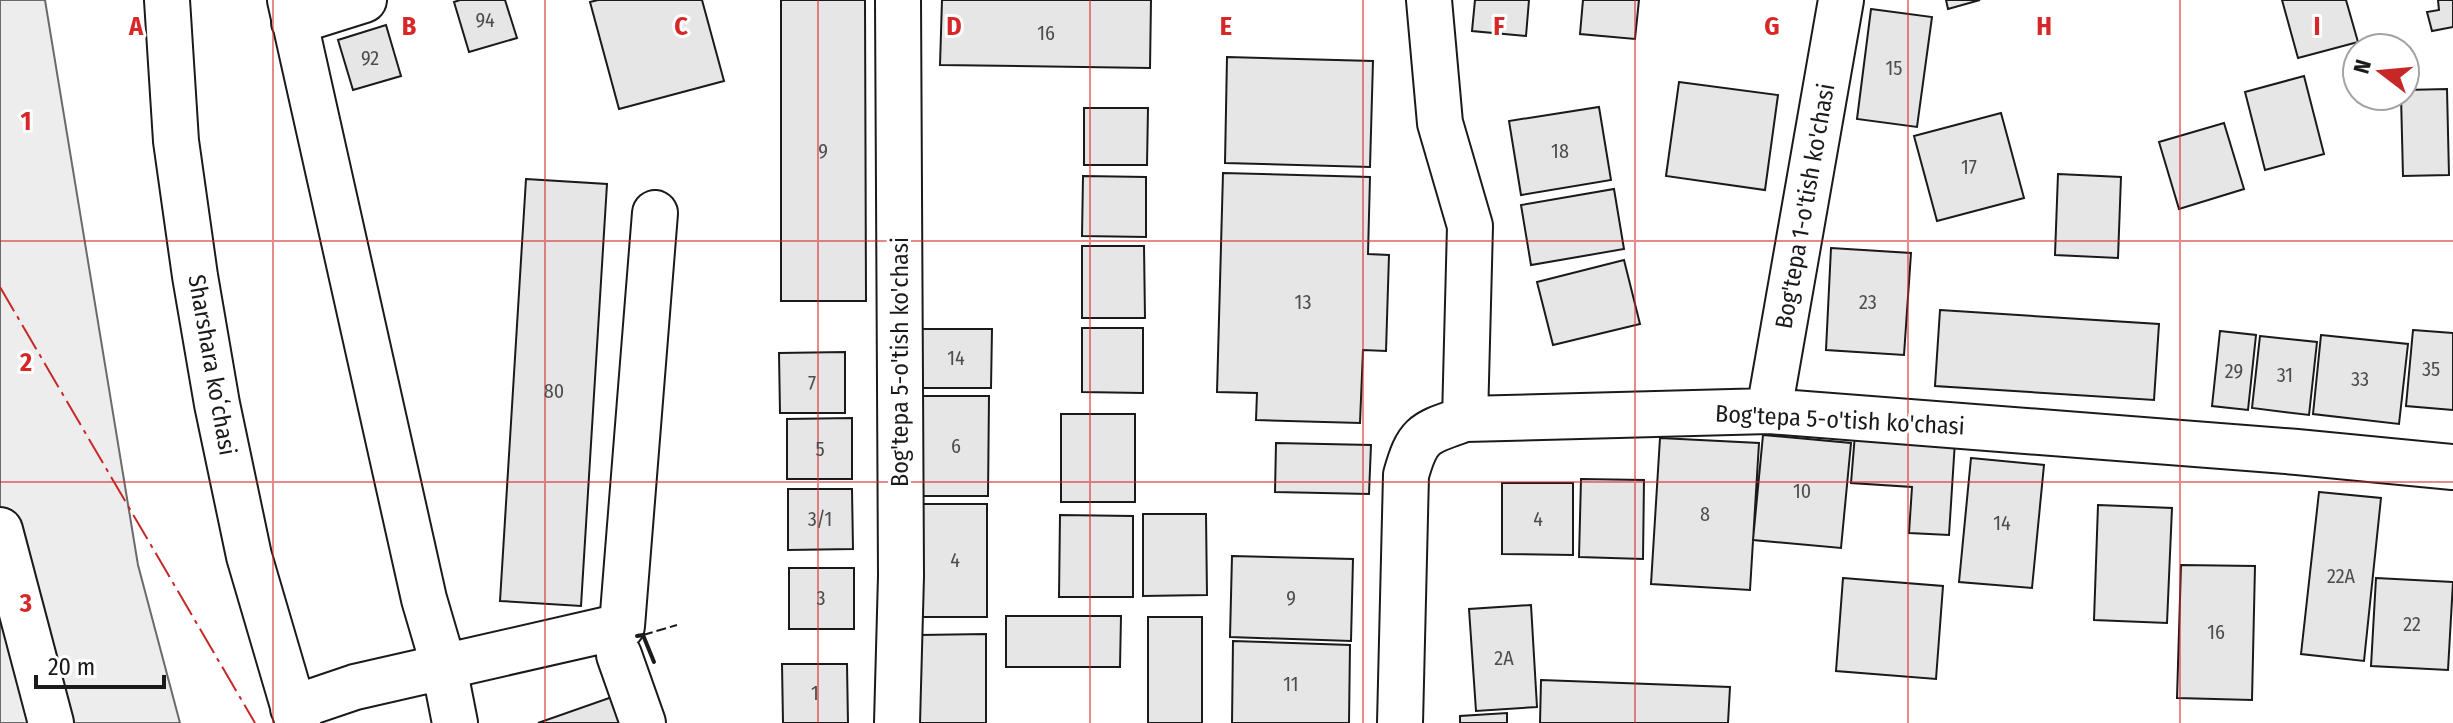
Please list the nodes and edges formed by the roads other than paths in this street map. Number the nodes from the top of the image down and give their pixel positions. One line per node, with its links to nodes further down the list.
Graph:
1 (167, 0): 14 (street, Sharshara koʻchasi)
2 (364, 0): 6 (street)
3 (898, 0): 18 (street, Bog'tepa 5-o'tish ko'chasi)
4 (1429, 0): 9 (street)
5 (1841, 0): 8 (street, Bog'tepa 1-o'tish ko'chasi)
6 (292, 11): 13 (street)
7 (655, 213): 13 (street)
8 (1769, 411): 9 (street, Bog'tepa 5-o'tish ko'chasi); 10 (street, Bog'tepa 5-o'tish ko'chasi)
9 (1465, 419): 19 (street, Bog'tepa 5-o'tish ko'chasi)
10 (2453, 467)
11 (0, 530): 15 (street)
12 (619, 655): 17 (street)
13 (444, 667): 14 (street); 16 (street)
14 (295, 715)
15 (51, 723)
16 (455, 723)
17 (643, 723)
18 (897, 723)
19 (1400, 723)

